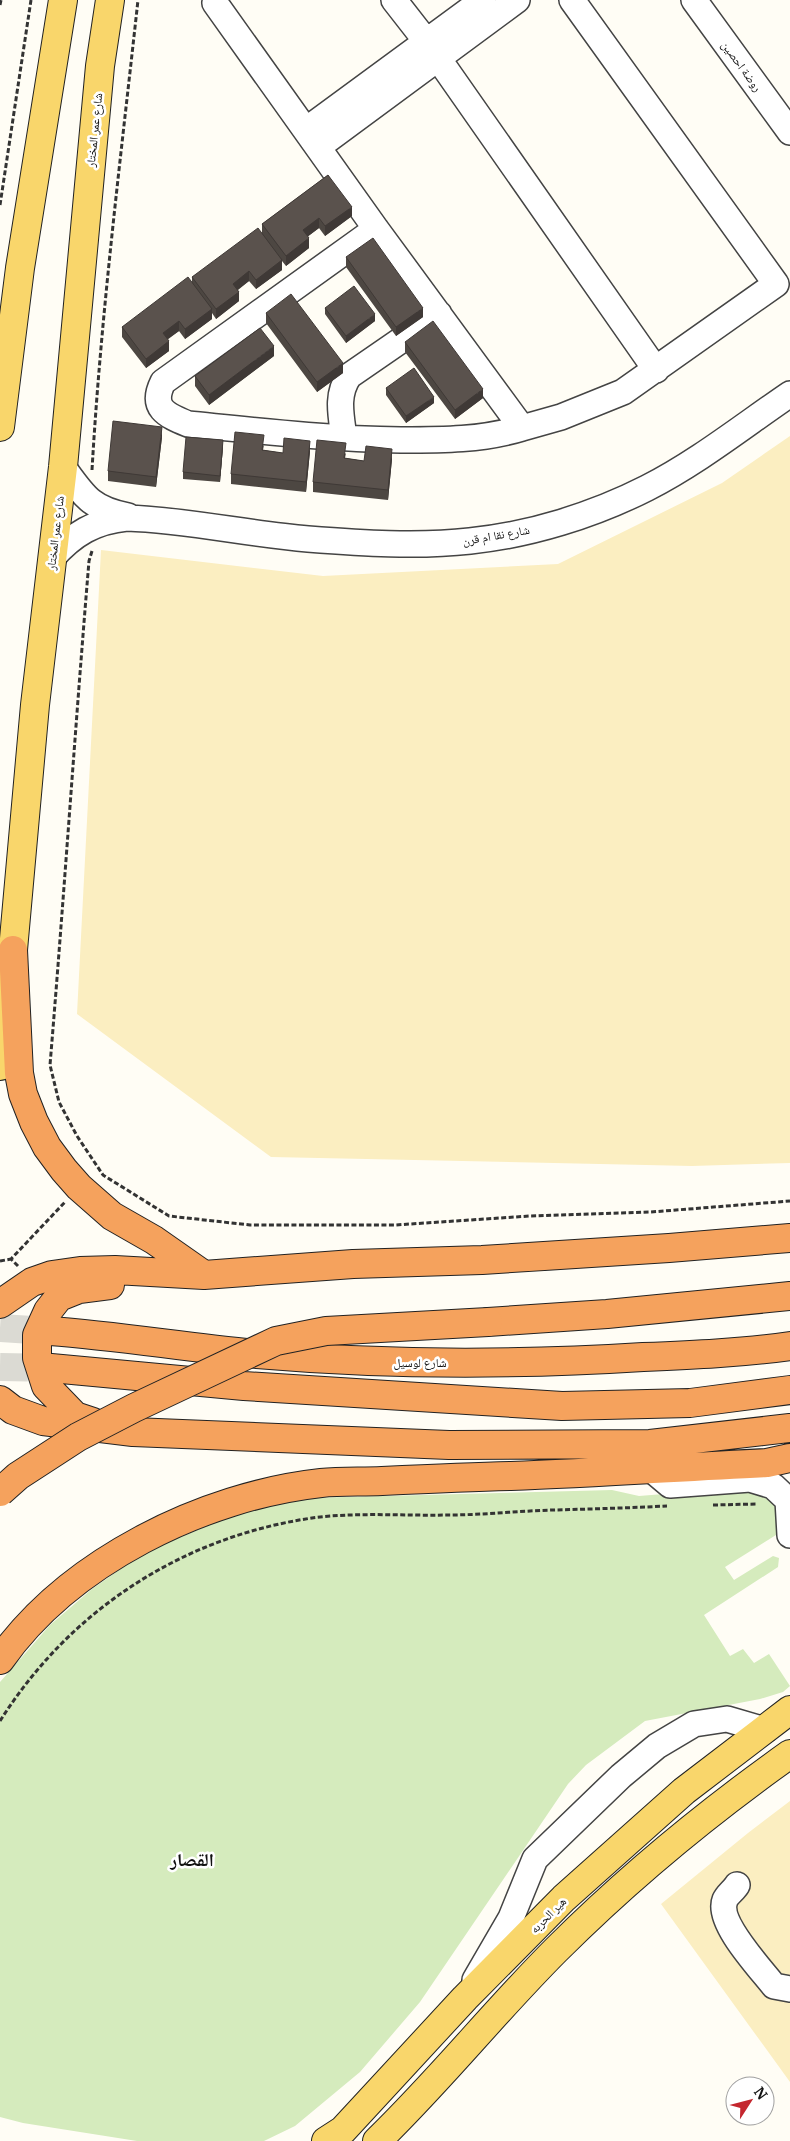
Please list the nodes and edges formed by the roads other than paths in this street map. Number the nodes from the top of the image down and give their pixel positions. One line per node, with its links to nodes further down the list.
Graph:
1 (63, 0): 16 (main road)
2 (110, 0): 19 (main road, شارع عمر المختار)
3 (216, 0): 11 (street)
4 (394, 0): 9 (street)
5 (483, 0): 9 (street)
6 (516, 0): 9 (street)
7 (572, 0): 14 (street)
8 (694, 0): 10 (street, روضة احصين)
9 (431, 49): 11 (street); 14 (street)
10 (790, 132)
11 (312, 138): 12 (street)
12 (376, 229): 13 (street); 18 (street)
13 (439, 314): 17 (street); 18 (street)
14 (656, 370): 17 (street)
15 (790, 394): 20 (street, شارع نقا ام قرن)
16 (1, 416)
17 (522, 428): 18 (street)
18 (344, 437)
19 (63, 467): 20 (street, شارع نقا ام قرن); 21 (main road, شارع عمر المختار)
20 (138, 519): 21 (street, شارع نقا ام قرن)
21 (52, 558): 22 (main road, شارع عمر المختار)
22 (13, 950): 23 (main road, شارع عمر المختار); 26 (highway)
23 (0, 1066)
24 (790, 1238): 26 (highway)
25 (163, 1274): 26 (highway); 28 (highway); 35 (highway)
26 (204, 1275)
27 (790, 1296): 38 (highway, bridge)
28 (10, 1297)
29 (50, 1331): 30 (highway, شارع لوسيل)
30 (790, 1346)
31 (51, 1368): 32 (highway)
32 (790, 1390)
33 (0, 1400): 35 (highway)
34 (790, 1428): 35 (highway)
35 (113, 1429)
36 (790, 1458): 37 (highway)
37 (650, 1469): 39 (street); 41 (highway)
38 (0, 1492)
39 (789, 1499): 40 (street)
40 (790, 1535)
41 (0, 1660)
42 (790, 1710): 43 (main road, هير الحربه)
43 (765, 1730): 44 (main road); 47 (main road, هير الحربه); 47 (street)
44 (789, 1757): 49 (main road)
45 (737, 1885): 46 (street)
46 (790, 1989)
47 (465, 1998): 48 (main road, هير الحربه)
48 (326, 2141)
49 (377, 2141)

